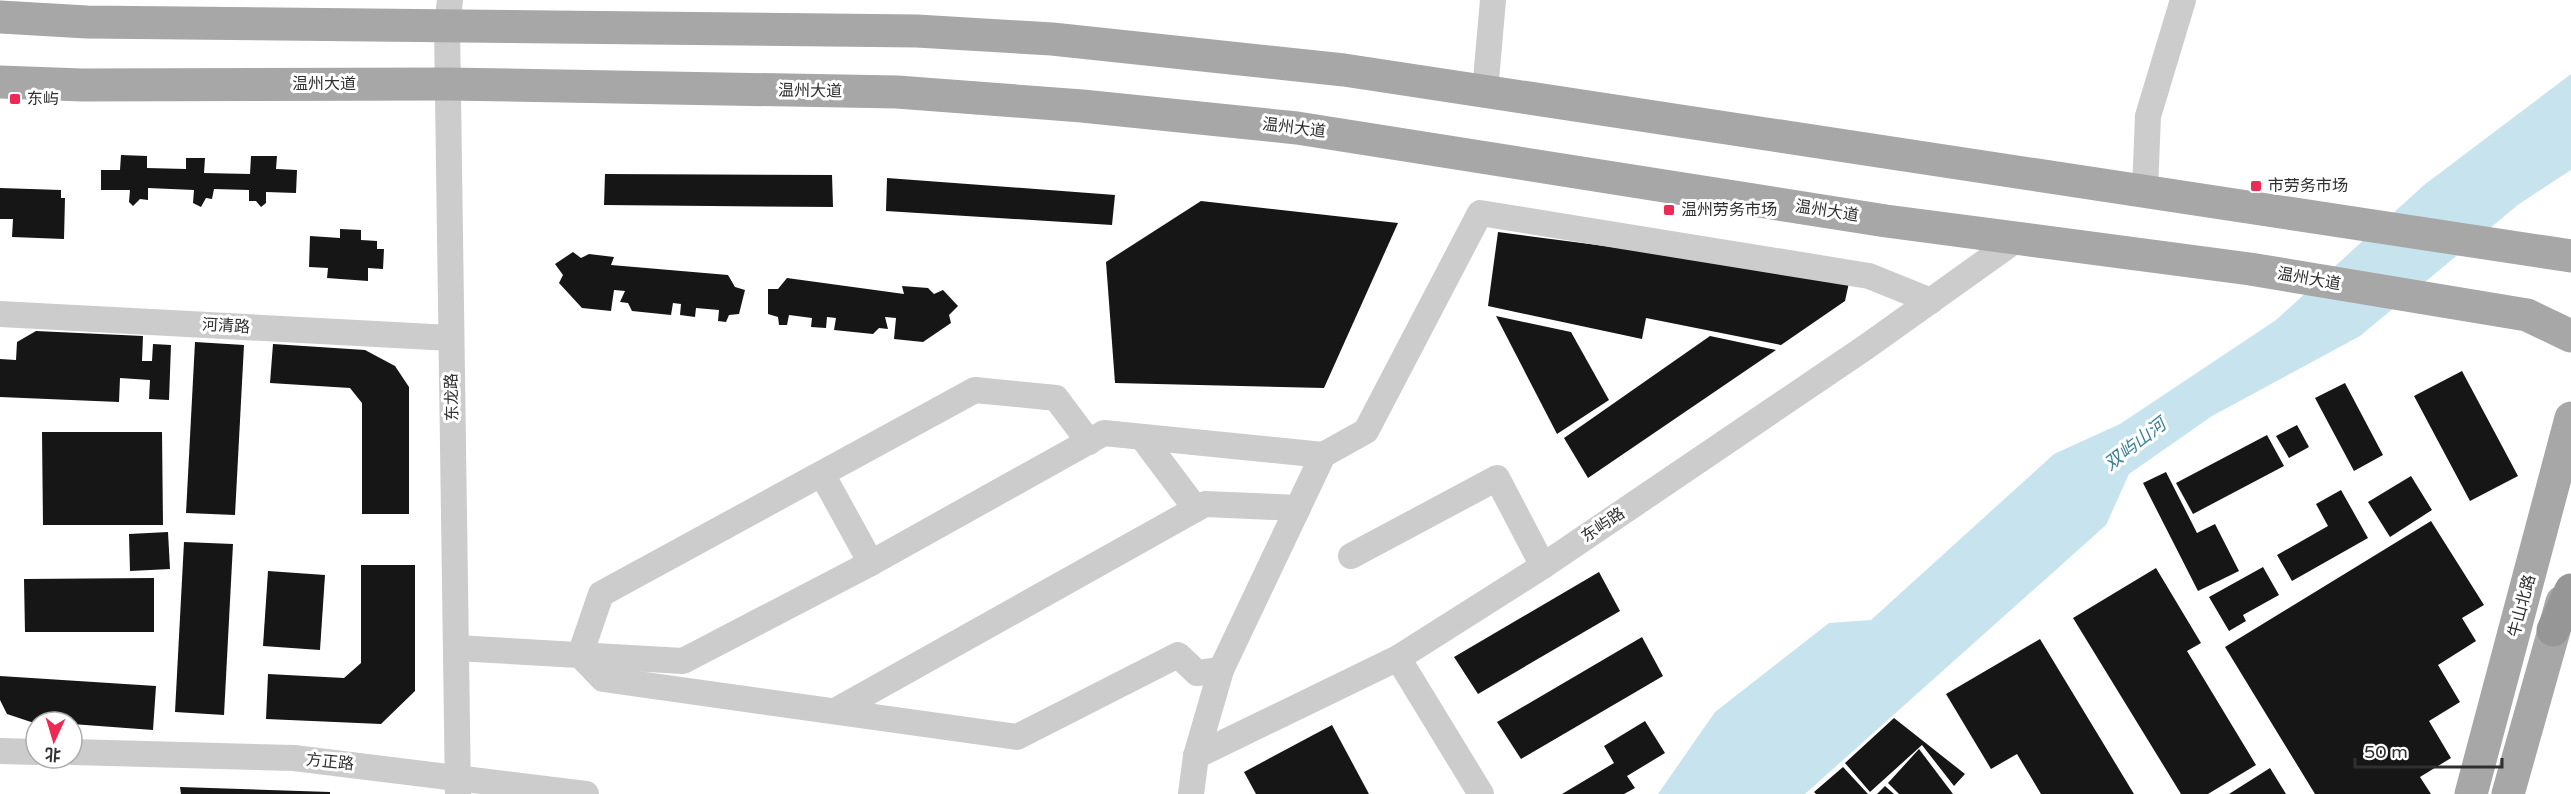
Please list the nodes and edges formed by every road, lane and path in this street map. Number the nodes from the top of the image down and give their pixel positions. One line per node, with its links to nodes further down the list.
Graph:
1 (1493, 0): 7 (street)
2 (2183, 0): 8 (street)
3 (448, 13): 4 (main road); 6 (street, 东龙路); 7 (main road)
4 (0, 17)
5 (0, 82): 6 (main road, 温州大道)
6 (447, 84): 9 (main road, 温州大道); 14 (street, 东龙路)
7 (1485, 91): 8 (main road)
8 (2145, 190): 10 (main road)
9 (2020, 237): 11 (street, 东屿路); 13 (main road, 温州大道)
10 (2571, 256)
11 (1931, 301): 18 (street); 24 (street, 东屿路)
12 (0, 314): 14 (street, 河清路)
13 (2571, 336)
14 (452, 338): 28 (street, 东龙路)
15 (2571, 418): 41 (main road, 牛山北路)
16 (1142, 437): 17 (street); 18 (street); 21 (street)
17 (1089, 441): 19 (street); 23 (street)
18 (1323, 455): 20 (street)
19 (822, 474): 23 (street); 29 (street)
20 (1298, 508): 21 (street); 31 (street)
21 (1196, 509): 32 (street)
22 (1351, 556): 24 (street)
23 (871, 563): 29 (street)
24 (1543, 566): 30 (street, 东屿路)
25 (2571, 574): 27 (main road)
26 (2571, 590): 27 (highway)
27 (2553, 630): 42 (main road)
28 (456, 648): 29 (street); 37 (street, 东龙路)
29 (580, 655): 32 (street)
30 (1398, 658): 36 (street, 东屿路); 40 (street)
31 (1221, 670): 32 (street); 36 (street)
32 (836, 711)
33 (0, 751): 34 (street)
34 (24, 752)
35 (84, 752): 37 (street, 方正路)
36 (1196, 756): 39 (street)
37 (458, 785): 38 (street, 方正路)
38 (586, 794)
39 (1191, 794)
40 (1481, 794)
41 (2471, 794)
42 (2508, 794)

